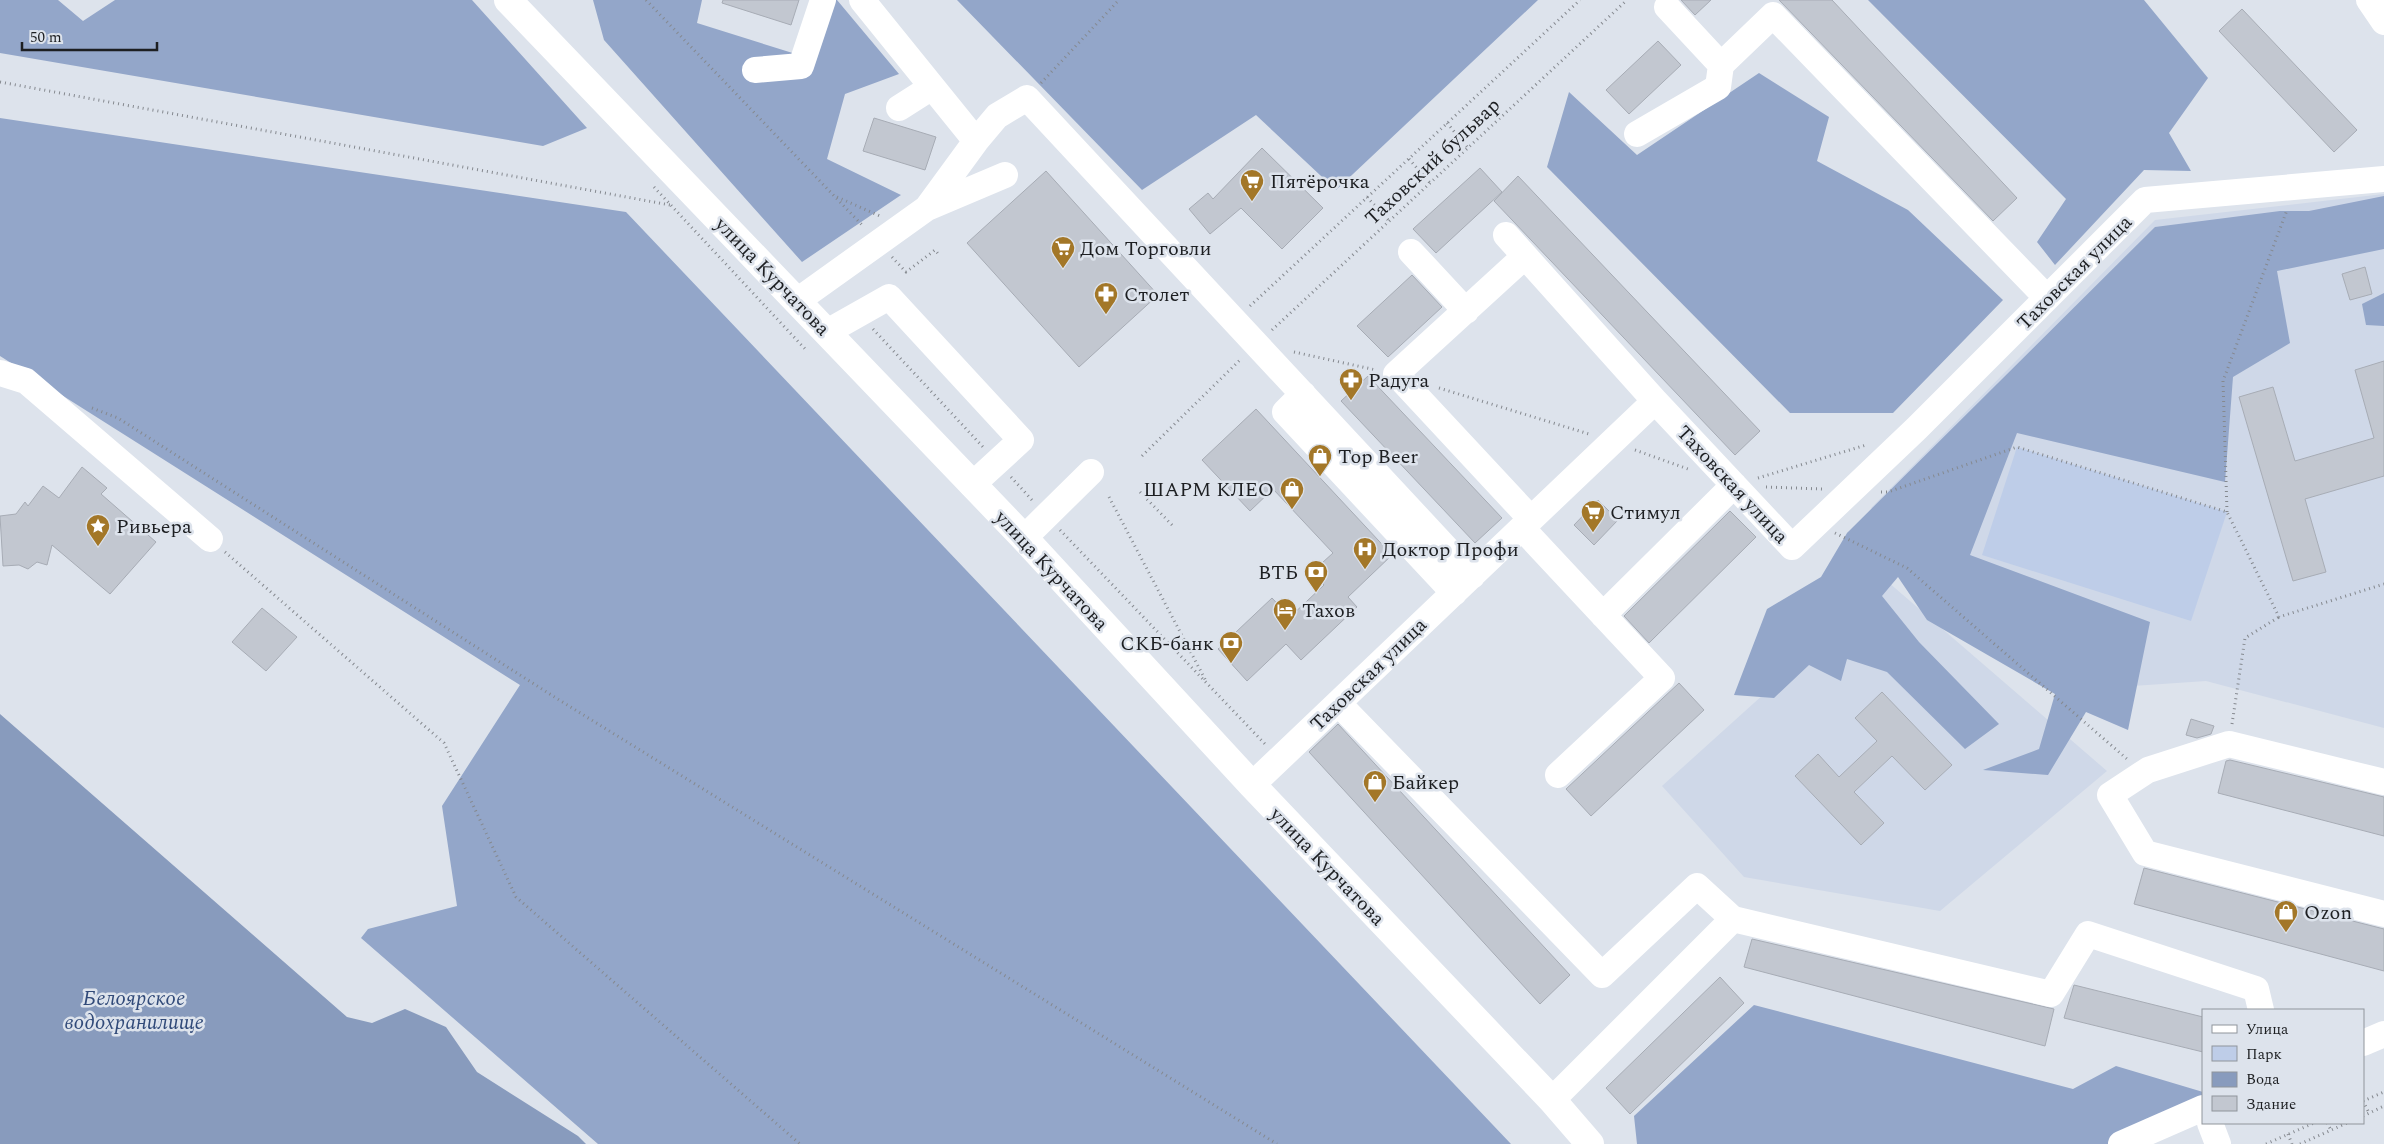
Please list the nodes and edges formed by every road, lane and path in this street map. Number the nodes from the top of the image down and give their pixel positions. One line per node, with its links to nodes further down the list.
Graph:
1 (508, 0): 38 (main road, улица Курчатова)
2 (646, 0): 25 (path)
3 (823, 0): 12 (street)
4 (862, 0): 14 (street)
5 (1119, 0): 15 (path)
6 (1580, 0): 17 (path, Таховский бульвар)
7 (1627, 0): 20 (path, Таховский бульвар)
8 (2370, 0): 10 (street)
9 (1667, 7): 11 (street)
10 (2384, 22)
11 (1721, 65): 18 (street); 37 (street)
12 (756, 70)
13 (0, 82): 28 (path)
14 (932, 87): 16 (street); 19 (street)
15 (1027, 98): 19 (street); 40 (street)
16 (899, 108)
17 (1446, 123): 20 (path); 21 (path, Таховский бульвар)
18 (1637, 134)
19 (976, 141): 29 (street)
20 (1468, 148): 24 (path, Таховский бульвар)
21 (1408, 158): 24 (path); 26 (path, Таховский бульвар)
22 (1004, 175): 29 (street)
23 (2384, 178): 37 (street, Таховская улица)
24 (1430, 183): 30 (path, Таховский бульвар)
25 (834, 196): 31 (path); 33 (path)
26 (1367, 197): 30 (path); 40 (path, Таховский бульвар)
27 (2289, 204): 58 (path)
28 (670, 205)
29 (927, 208): 31 (street)
30 (1389, 221): 42 (path, Таховский бульвар)
31 (902, 225): 33 (street)
32 (1506, 235): 36 (street)
33 (878, 242): 35 (path); 38 (street)
34 (1411, 252): 39 (street)
35 (940, 256)
36 (1525, 256): 39 (street); 46 (street)
37 (2047, 298): 55 (street, Таховская улица)
38 (797, 301): 41 (main road, улица Курчатова)
39 (1466, 311): 44 (street)
40 (1235, 320): 42 (street)
41 (827, 332): 53 (main road, улица Курчатова); 53 (street)
42 (1257, 344): 44 (path); 50 (path, Таховский бульвар); 64 (street)
43 (0, 373): 63 (street)
44 (1396, 374): 59 (street)
45 (1434, 386): 48 (path)
46 (1656, 401): 48 (street, Таховская улица); 54 (street, Таховская улица)
47 (85, 405): 95 (path)
48 (1613, 442): 52 (path); 59 (street, Таховская улица)
49 (1871, 443): 54 (path)
50 (1142, 456)
51 (1091, 472): 62 (street)
52 (1697, 472)
53 (972, 485): 62 (main road, улица Курчатова)
54 (1734, 485): 55 (path); 60 (street, Таховская улица); 66 (street)
55 (1852, 490): 58 (path); 60 (street, Таховская улица)
56 (1140, 492): 61 (path)
57 (1109, 497): 68 (path)
58 (2226, 512): 67 (path)
59 (1527, 524): 64 (street, Таховская улица); 66 (street)
60 (1816, 524): 71 (path)
61 (1174, 527)
62 (1024, 538): 74 (main road, улица Курчатова)
63 (210, 539): 94 (path)
64 (1463, 584): 69 (street, Таховская улица)
65 (2384, 584): 67 (path)
66 (1603, 615): 72 (street)
67 (2279, 617): 70 (path)
68 (1209, 686)
69 (1338, 704): 74 (street, Таховская улица); 76 (street)
70 (2231, 728)
71 (2132, 764)
72 (1558, 775)
73 (2384, 782): 75 (street)
74 (1252, 785): 81 (main road, улица Курчатова)
75 (2384, 914)
76 (1734, 919): 77 (street); 81 (street)
77 (2261, 1009)
78 (2384, 1034): 79 (street)
79 (2364, 1043)
80 (2384, 1092): 82 (path)
81 (1552, 1100): 96 (main road, улица Курчатова)
82 (2364, 1101)
83 (2364, 1103): 86 (path)
84 (2384, 1106): 86 (path)
85 (2202, 1108): 97 (street)
86 (2369, 1113): 87 (path)
87 (2364, 1116)
88 (2210, 1124): 98 (street)
89 (2312, 1124): 93 (path)
90 (2328, 1124): 92 (path)
91 (2345, 1124): 92 (path)
92 (2331, 1130): 101 (path)
93 (2288, 1134): 99 (path); 100 (path)
94 (800, 1144)
95 (1277, 1144)
96 (1590, 1144)
97 (2121, 1144)
98 (2218, 1144)
99 (2266, 1144)
100 (2292, 1144)
101 (2300, 1144)

